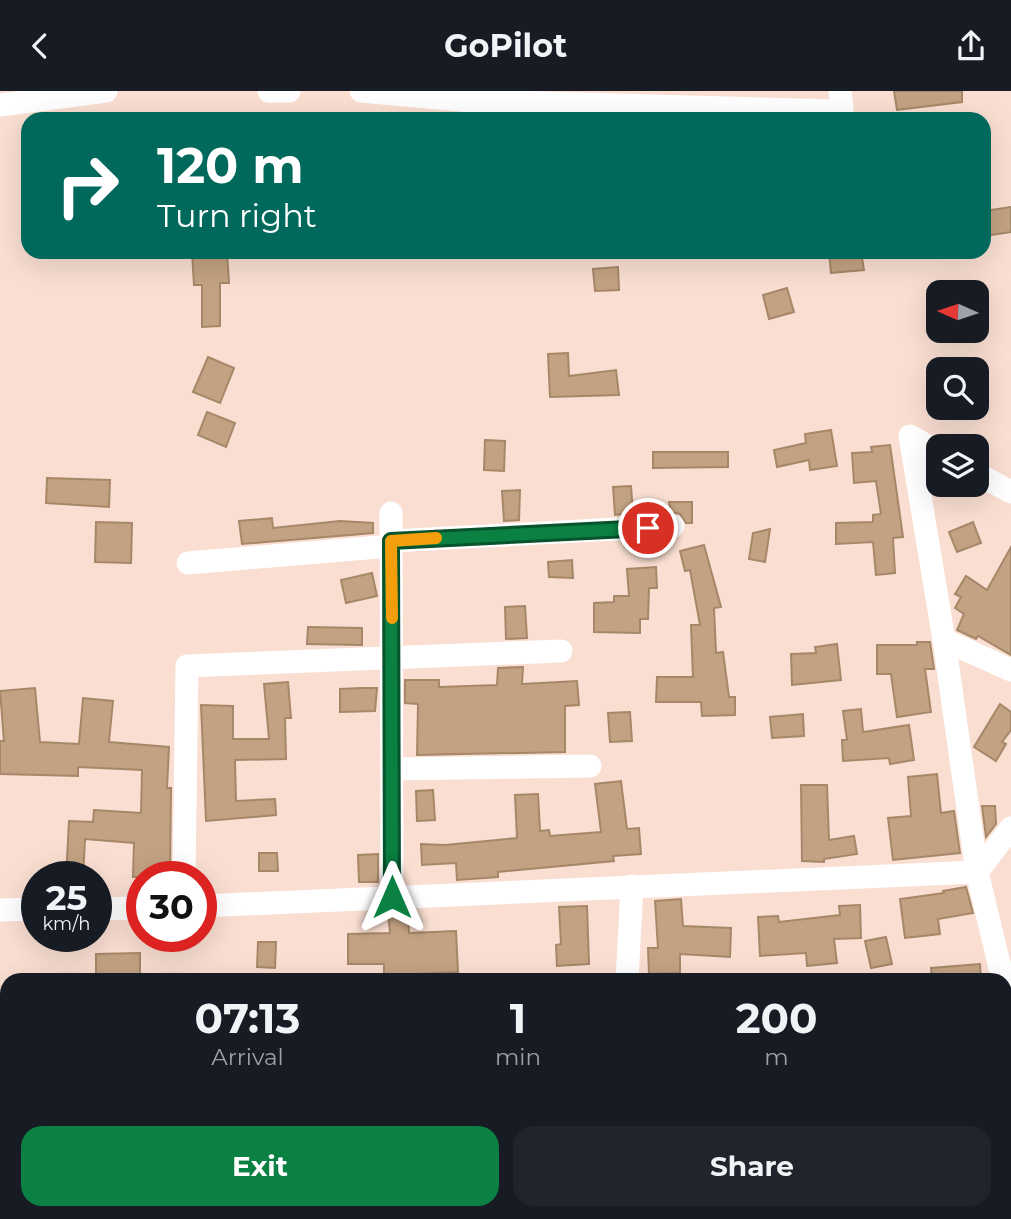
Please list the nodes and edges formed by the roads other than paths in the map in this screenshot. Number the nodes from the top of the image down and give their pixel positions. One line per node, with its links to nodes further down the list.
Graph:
1 (106, 91): 6 (street)
2 (269, 91): 3 (street)
3 (289, 91)
4 (362, 91): 5 (street)
5 (840, 91)
6 (0, 105)
7 (926, 445): 14 (street)
8 (989, 480): 9 (street)
9 (1011, 492)
10 (391, 513): 12 (street)
11 (673, 526): 12 (street)
12 (391, 543): 13 (street); 16 (street)
13 (188, 563)
14 (944, 640): 17 (street); 22 (street)
15 (561, 651): 16 (street)
16 (392, 656): 19 (street); 21 (street)
17 (1011, 670)
18 (590, 767): 19 (street)
19 (392, 769): 24 (street)
20 (1011, 828): 22 (street)
21 (184, 861)
22 (977, 872): 23 (street); 29 (street)
23 (632, 886): 24 (street); 28 (street)
24 (392, 897): 25 (street)
25 (217, 905)
26 (21, 909): 27 (street)
27 (0, 910)
28 (627, 973)
29 (1001, 973)

